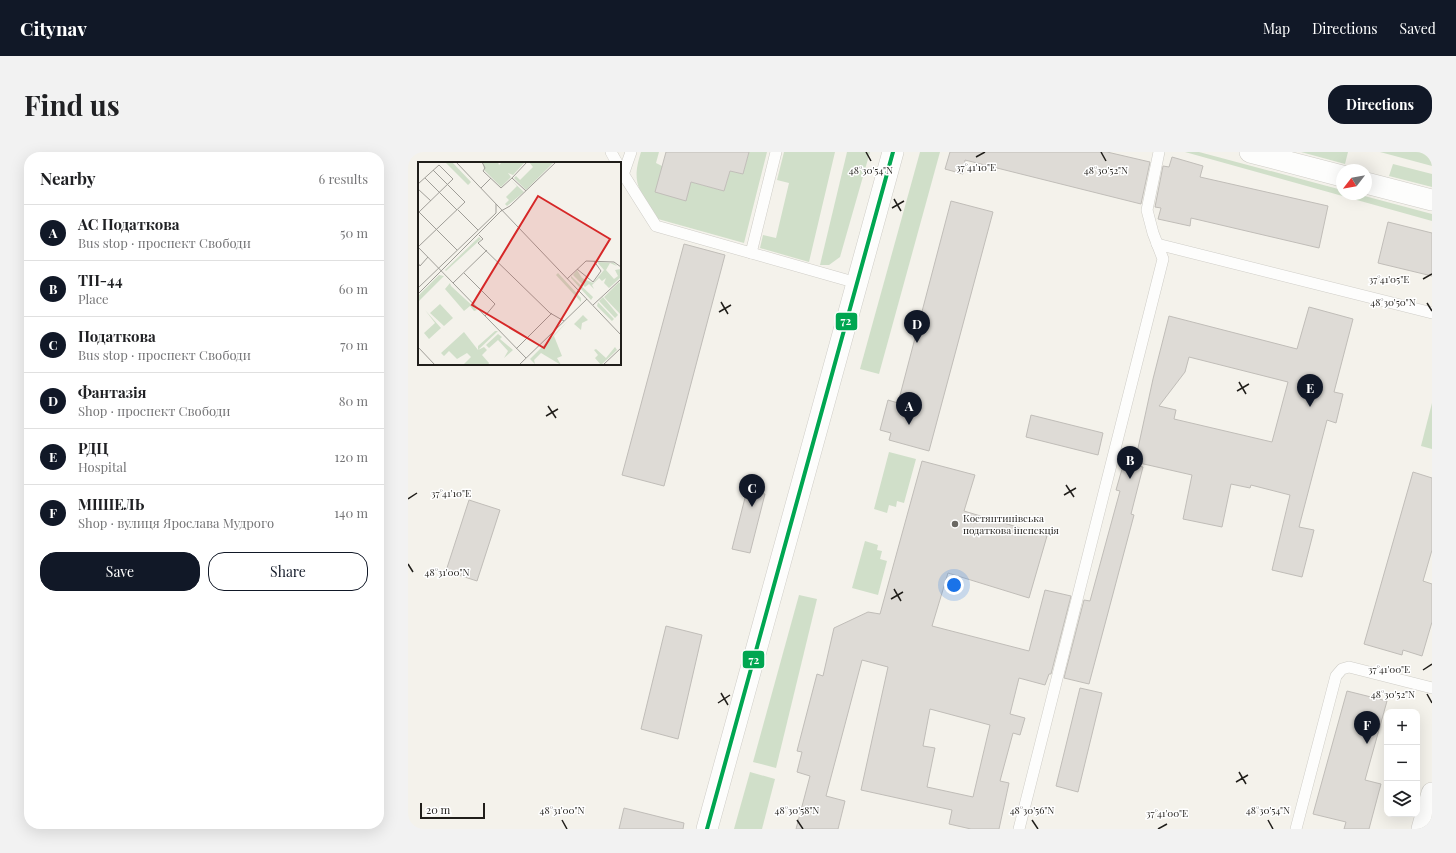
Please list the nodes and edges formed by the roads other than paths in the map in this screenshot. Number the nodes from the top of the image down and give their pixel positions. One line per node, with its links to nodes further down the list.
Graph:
1 (611, 152): 7 (lane)
2 (631, 152): 8 (lane)
3 (776, 152): 13 (lane)
4 (893, 152): 14 (street)
5 (1159, 152): 12 (lane)
6 (1250, 152): 9 (street)
7 (616, 162)
8 (621, 172): 13 (lane)
9 (1336, 174)
10 (1372, 185): 11 (street)
11 (1432, 200)
12 (1157, 244): 15 (lane); 19 (lane)
13 (751, 253): 14 (lane)
14 (857, 283): 18 (street)
15 (1432, 313)
16 (1432, 688): 20 (lane)
17 (1432, 793): 21 (street)
18 (707, 829)
19 (1019, 829)
20 (1296, 829)
21 (1422, 829)

